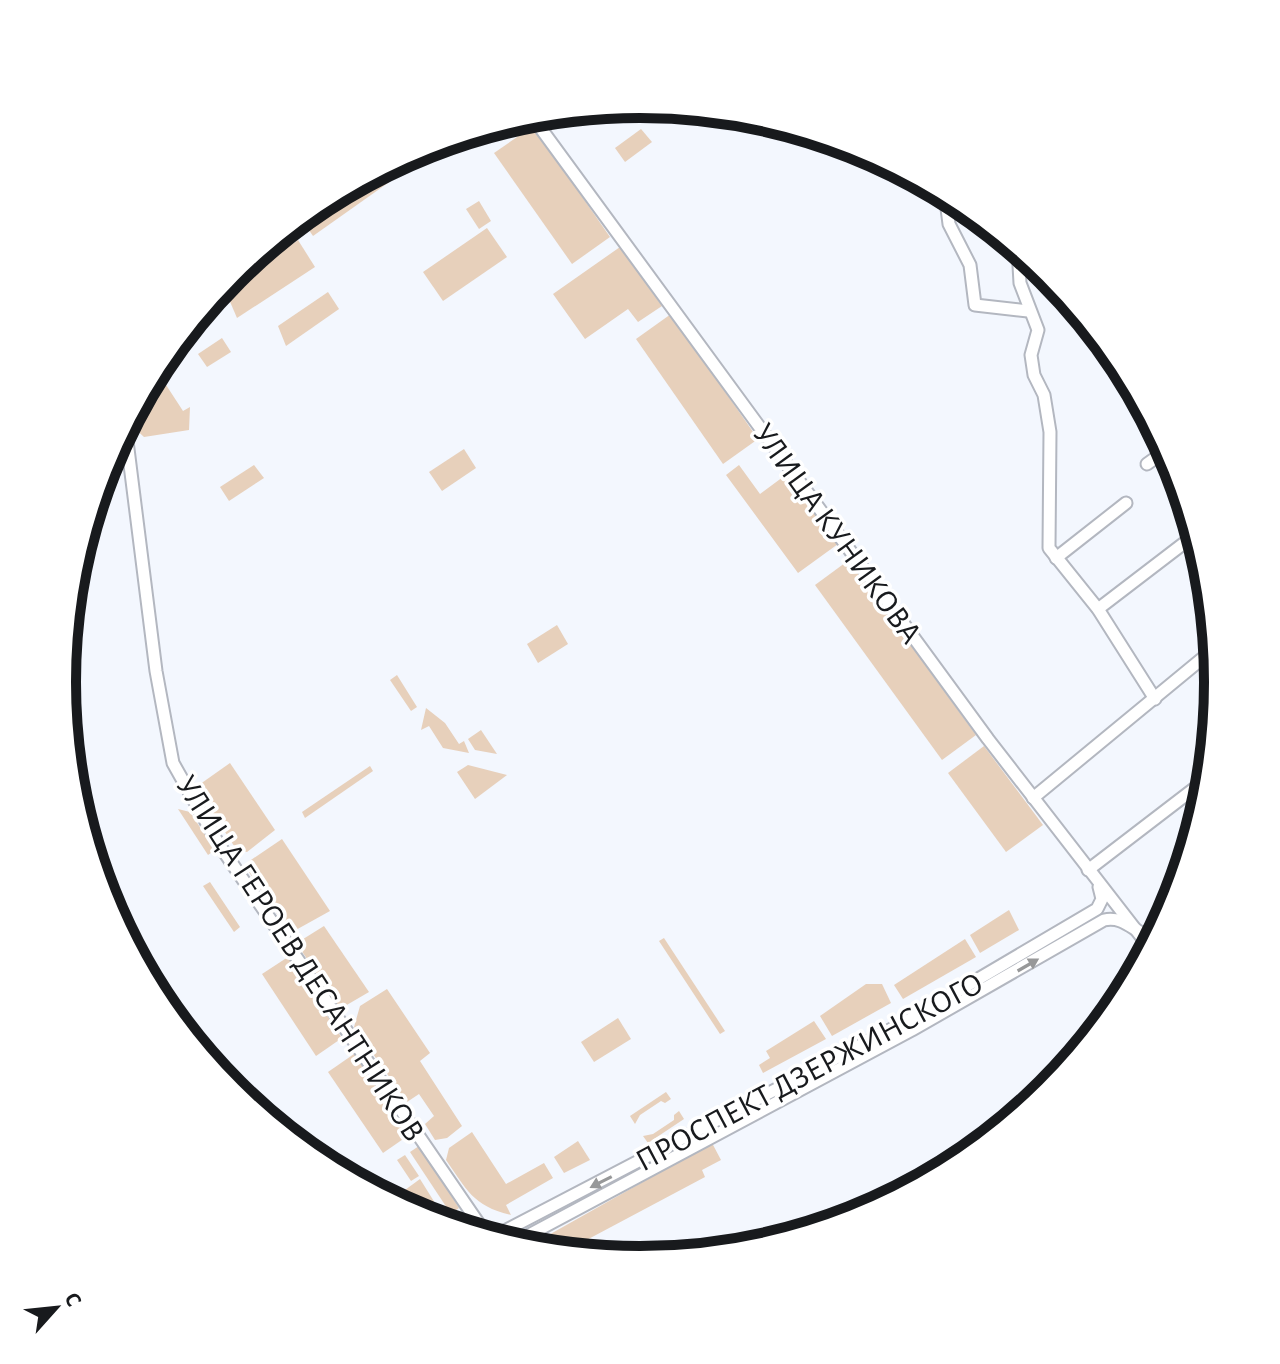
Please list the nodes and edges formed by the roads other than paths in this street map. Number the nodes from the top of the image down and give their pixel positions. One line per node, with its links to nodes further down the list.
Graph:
1 (540, 127): 15 (street, УЛИЦА КУНИКОВА)
2 (947, 209): 4 (street)
3 (1019, 264): 4 (street)
4 (1028, 311): 10 (street)
5 (128, 447): 25 (street, УЛИЦА ГЕРОЕВ ДЕСАНТНИКОВ)
6 (1157, 457): 7 (street)
7 (1147, 464)
8 (1126, 503): 10 (street)
9 (1186, 541): 11 (street)
10 (1056, 558): 11 (street)
11 (1098, 609): 13 (street)
12 (1203, 658): 13 (street)
13 (1155, 699): 15 (street)
14 (1193, 789): 16 (street)
15 (1033, 798): 16 (street, УЛИЦА КУНИКОВА)
16 (1088, 870): 17 (street, УЛИЦА КУНИКОВА)
17 (1098, 882): 18 (street, УЛИЦА КУНИКОВА); 19 (street)
18 (1114, 905): 19 (street); 20 (street); 21 (street, УЛИЦА КУНИКОВА)
19 (1097, 909): 24 (street, ПРОСПЕКТ ДЗЕРЖИНСКОГО)
20 (1104, 920): 21 (street); 24 (street, ПРОСПЕКТ ДЗЕРЖИНСКОГО, one-way to 20)
21 (1134, 928): 22 (street); 23 (street, УЛИЦА КУНИКОВА)
22 (1145, 933)
23 (1142, 938)
24 (910, 1026): 26 (street, ПРОСПЕКТ ДЗЕРЖИНСКОГО, one-way to 26); 27 (street, ПРОСПЕКТ ДЗЕРЖИНСКОГО)
25 (478, 1222)
26 (506, 1230)
27 (529, 1235)

